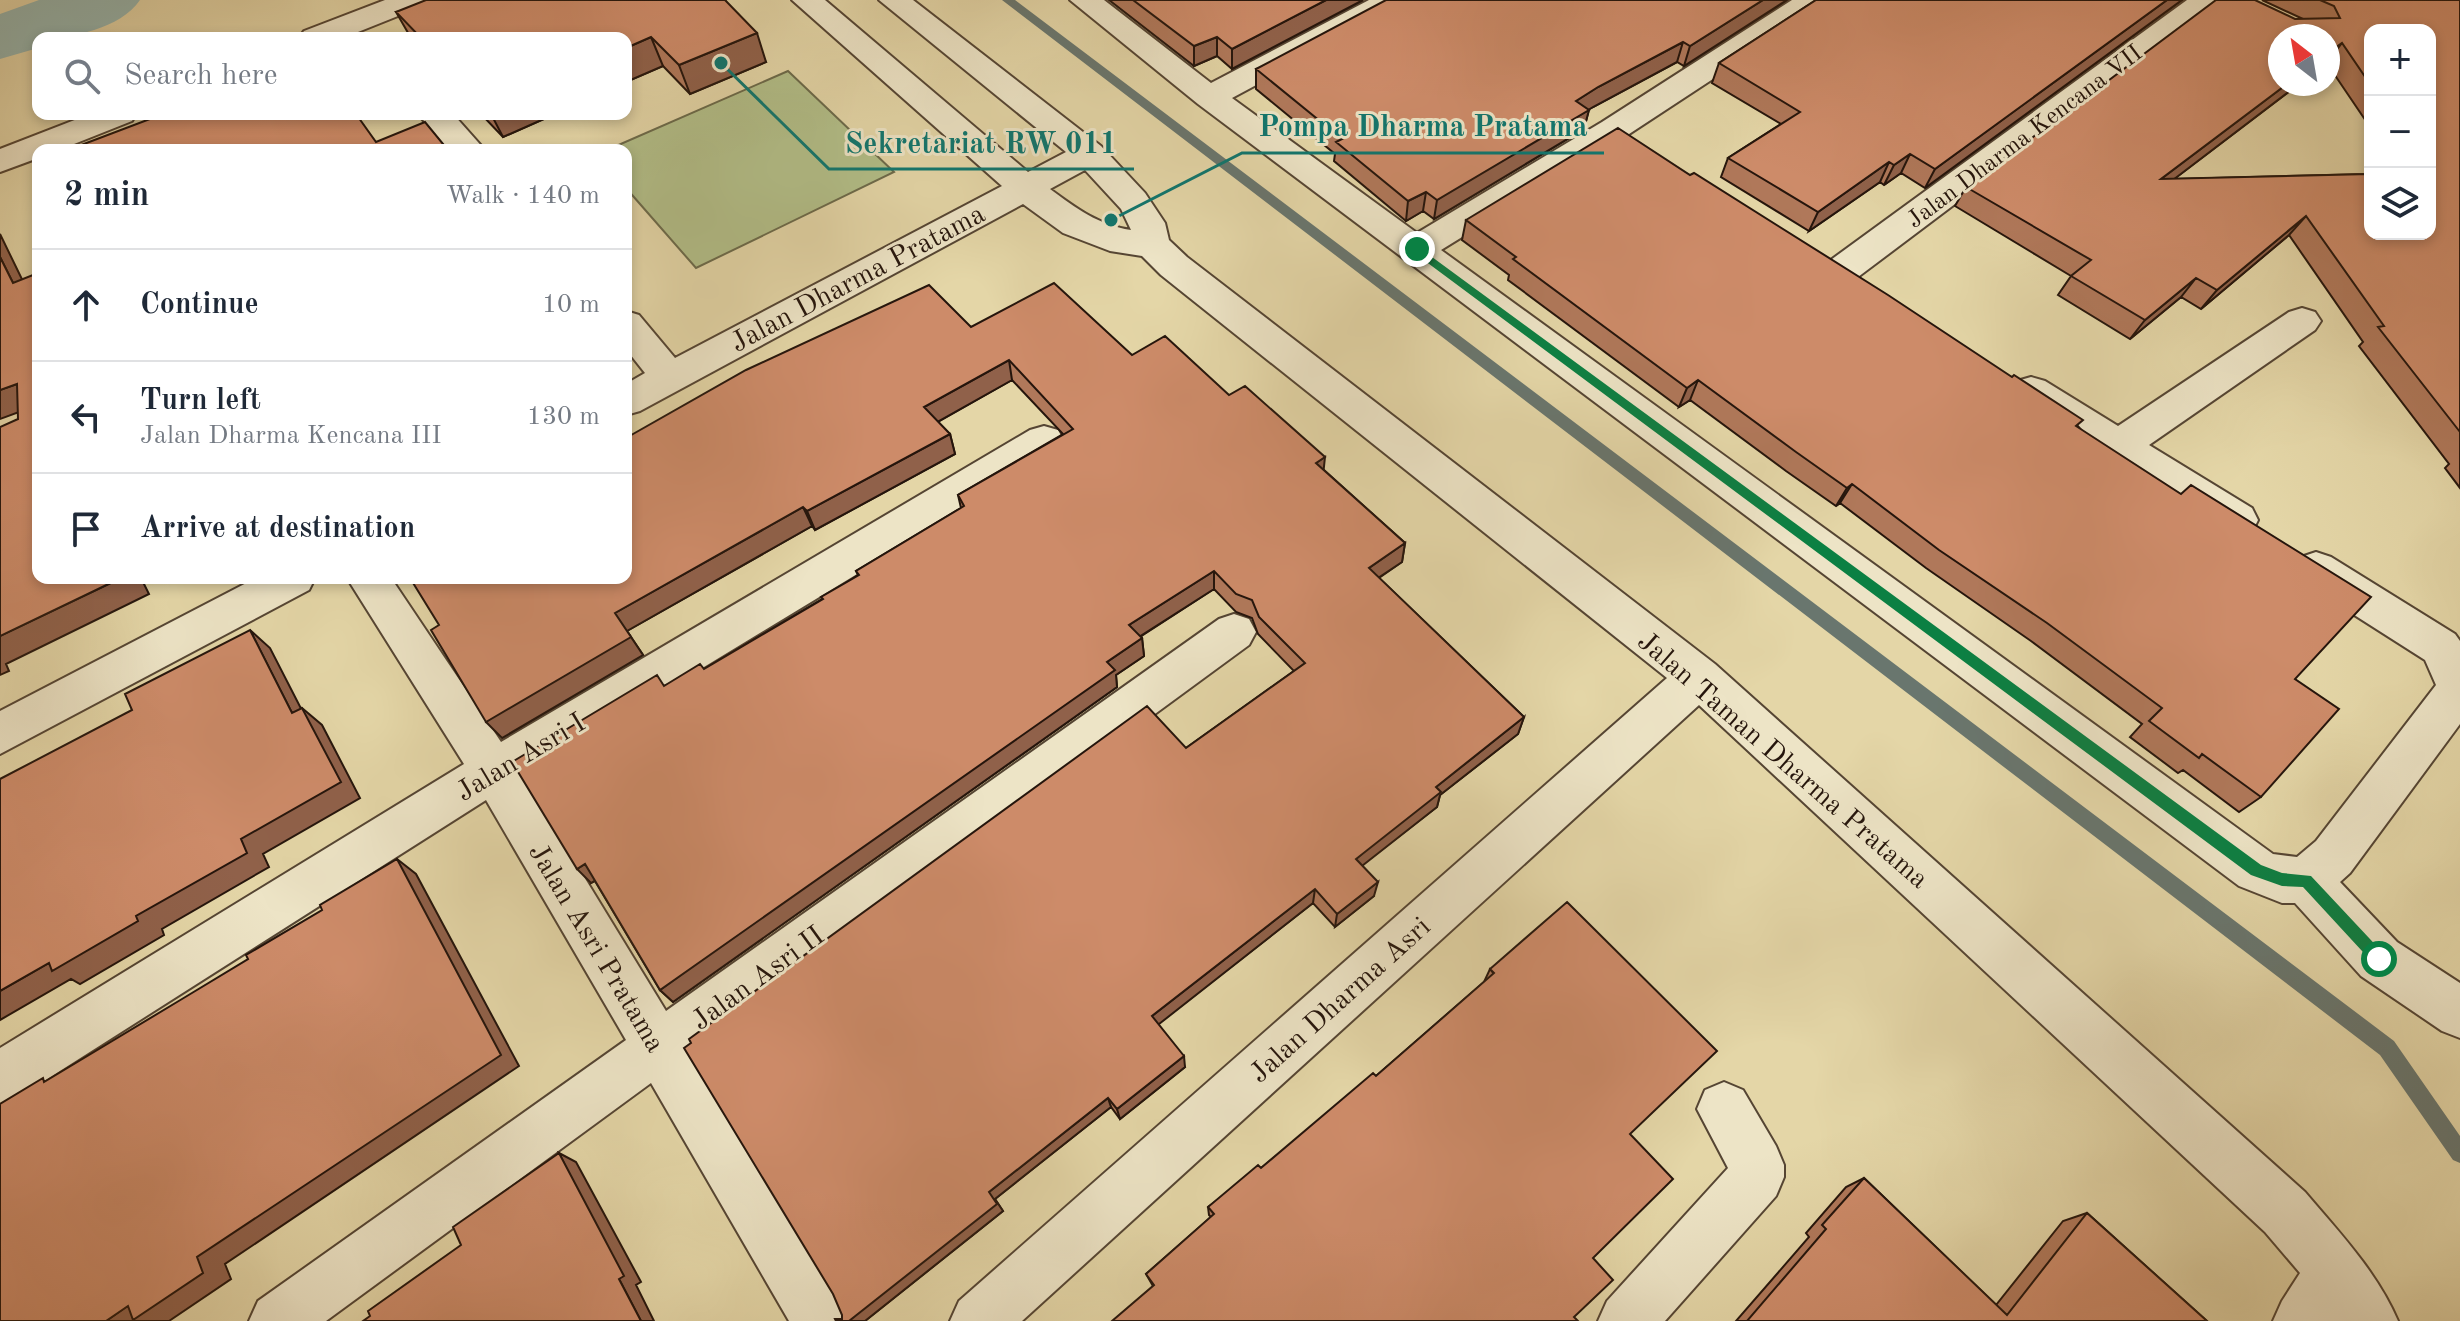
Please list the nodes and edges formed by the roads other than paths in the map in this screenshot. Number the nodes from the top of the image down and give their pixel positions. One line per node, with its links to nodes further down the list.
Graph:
1 (412, 0): 9 (street)
2 (807, 0): 10 (street)
3 (1085, 0): 11 (street)
4 (1392, 0): 11 (street)
5 (1813, 0): 21 (street)
6 (2207, 0): 22 (street, Jalan Dharma Kencana VII)
7 (944, 3): 8 (street)
8 (905, 9): 10 (street); 17 (street, Jalan Taman Dharma Pratama)
9 (364, 30)
10 (859, 45): 19 (street)
11 (1209, 97): 21 (street)
12 (105, 120): 14 (street)
13 (440, 120): 15 (street)
14 (43, 144)
15 (462, 144)
16 (32, 148): 18 (street)
17 (1089, 154): 19 (street, Jalan Dharma Pratama); 20 (street, Jalan Taman Dharma Pratama)
18 (0, 161)
19 (1025, 188): 20 (street); 26 (street, Jalan Dharma Pratama)
20 (1152, 245): 33 (street, Jalan Taman Dharma Pratama)
21 (1417, 249): 36 (street)
22 (1841, 271)
23 (2302, 321): 29 (street)
24 (632, 331): 26 (street)
25 (2000, 371): 29 (street)
26 (670, 377): 27 (street, Jalan Dharma Pratama)
27 (632, 398)
28 (1044, 441): 35 (street, Jalan Asri I)
29 (2119, 446): 36 (street)
30 (283, 584): 34 (street)
31 (372, 584): 35 (street, Jalan Asri Pratama)
32 (1234, 632): 38 (street, Jalan Asri II)
33 (1699, 677): 41 (street, Jalan Taman Dharma Pratama); 44 (street, Jalan Dharma Asri)
34 (0, 734)
35 (494, 770): 38 (street, Jalan Asri Pratama); 39 (street, Jalan Asri I)
36 (2306, 880): 37 (street)
37 (2460, 1013)
38 (659, 1048): 42 (street, Jalan Asri II); 43 (street, Jalan Asri Pratama)
39 (0, 1078)
40 (1724, 1109): 45 (street)
41 (2335, 1271): 46 (street); 47 (street, Jalan Taman Dharma Pratama)
42 (278, 1321)
43 (821, 1321)
44 (979, 1321)
45 (1627, 1321)
46 (2302, 1321)
47 (2369, 1321)

